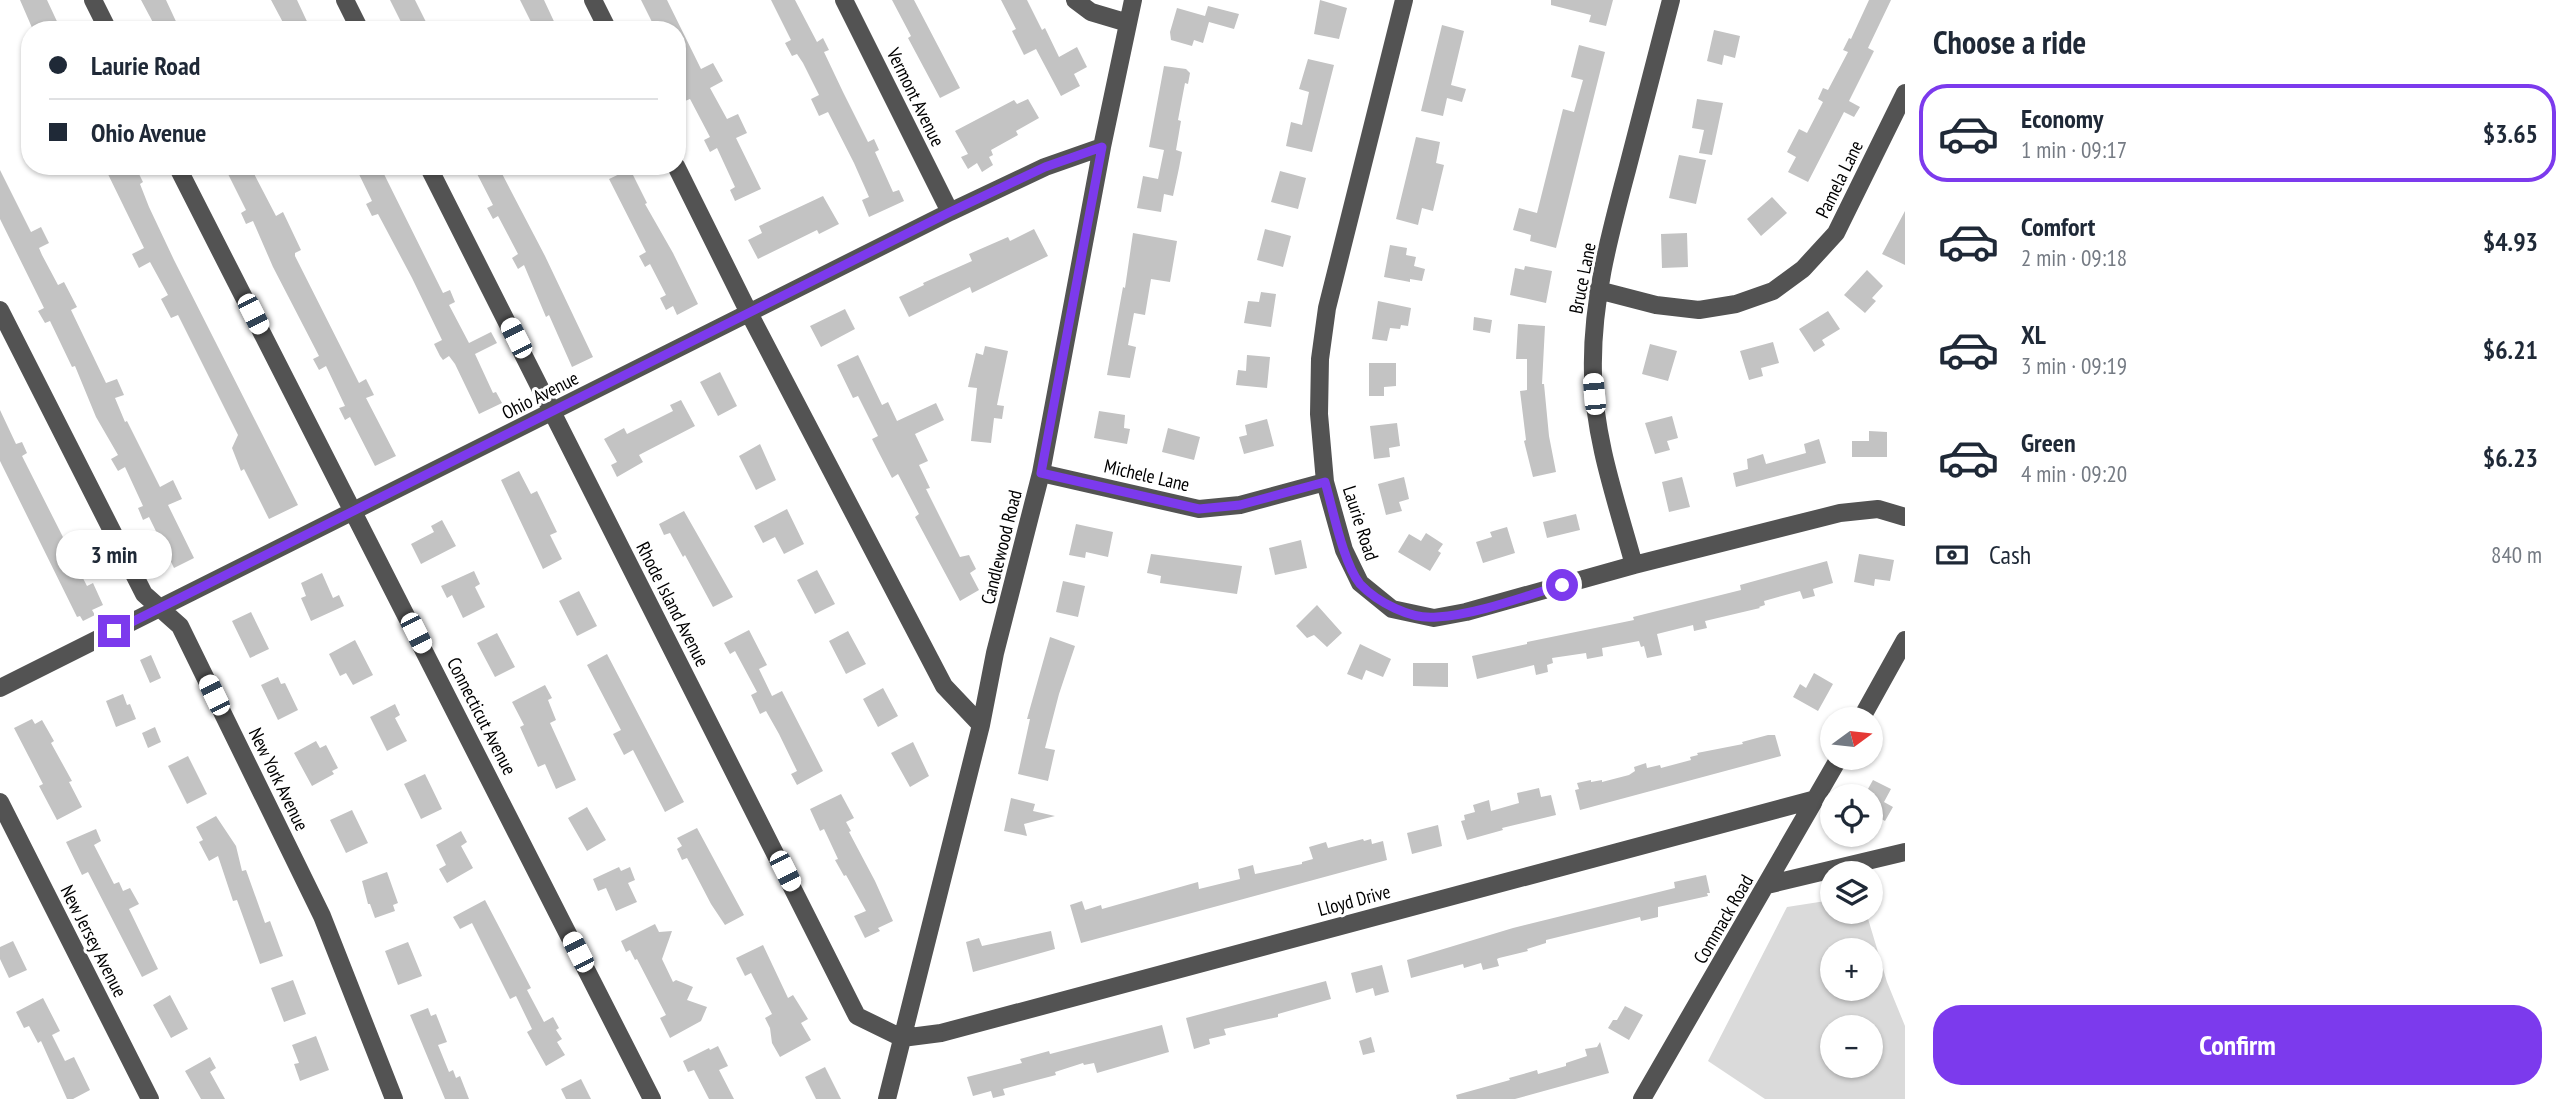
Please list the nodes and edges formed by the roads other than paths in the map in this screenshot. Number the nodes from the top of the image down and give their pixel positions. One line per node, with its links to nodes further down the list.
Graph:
1 (93, 0): 9 (street)
2 (345, 0): 10 (street)
3 (593, 0): 11 (street)
4 (844, 0): 18 (street, Vermont Avenue)
5 (1075, 0): 12 (street)
6 (1133, 0): 12 (street, Candlewood Road)
7 (1404, 0): 24 (street, Laurie Road)
8 (1671, 0): 19 (street, Bruce Lane)
9 (104, 21)
10 (356, 21)
11 (604, 21)
12 (1128, 23): 14 (street, Candlewood Road)
13 (1905, 93): 19 (street, Pamela Lane)
14 (1102, 147): 18 (street, Ohio Avenue); 23 (street, Candlewood Road)
15 (182, 175): 25 (street, Connecticut Avenue)
16 (433, 175): 22 (street, Rhode Island Avenue)
17 (680, 175): 21 (street)
18 (950, 212): 21 (street, Ohio Avenue)
19 (1598, 290): 27 (street, Bruce Lane)
20 (0, 310): 28 (street, New York Avenue)
21 (749, 313): 22 (street, Ohio Avenue); 32 (street)
22 (554, 412): 25 (street, Ohio Avenue); 38 (street, Rhode Island Avenue)
23 (1041, 473): 24 (street, Michele Lane); 32 (street, Candlewood Road)
24 (1325, 482): 27 (street, Laurie Road)
25 (354, 511): 28 (street, Ohio Avenue); 41 (street, Connecticut Avenue)
26 (1905, 517): 27 (street, Laurie Road)
27 (1634, 565)
28 (160, 608): 30 (street, Ohio Avenue); 40 (street, New York Avenue)
29 (1905, 640): 31 (street)
30 (0, 688)
31 (1868, 707)
32 (981, 724): 38 (street, Candlewood Road)
33 (1832, 770): 34 (street, Commack Road)
34 (1816, 799): 37 (street, Commack Road); 38 (street, Lloyd Drive)
35 (0, 802): 39 (street, New Jersey Avenue)
36 (1905, 852): 37 (street)
37 (1767, 885): 43 (street, Commack Road)
38 (902, 1038): 42 (street, Candlewood Road)
39 (150, 1099)
40 (394, 1099)
41 (652, 1099)
42 (887, 1099)
43 (1642, 1099)

